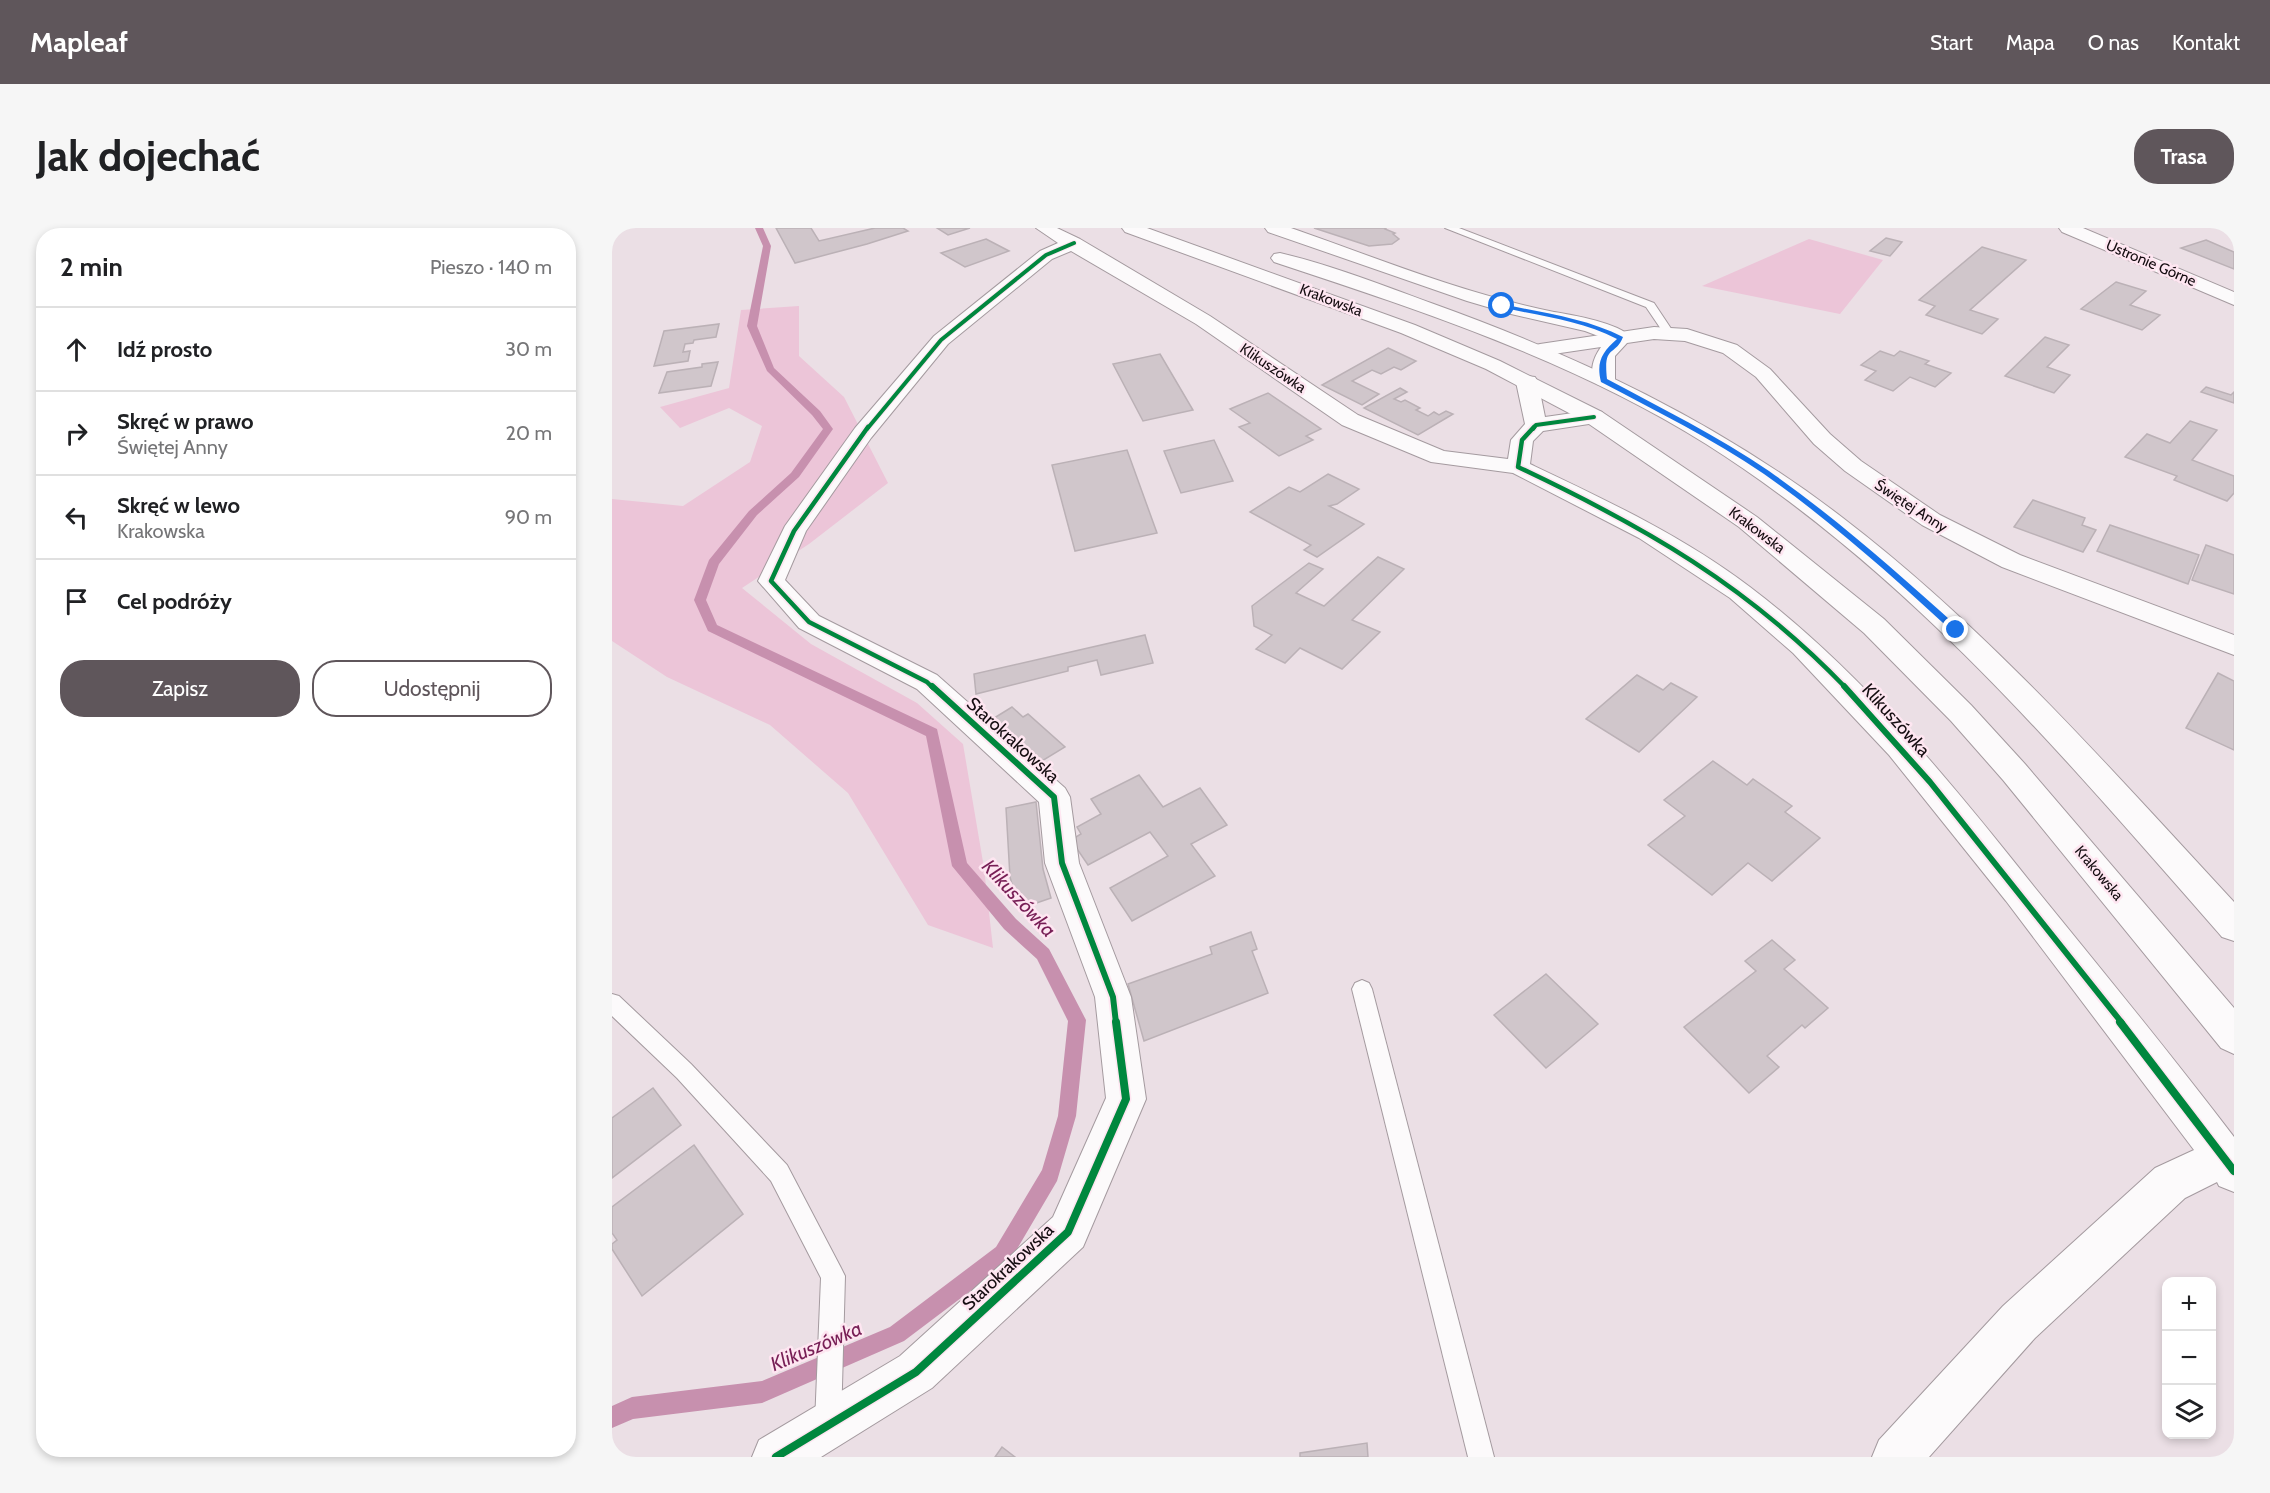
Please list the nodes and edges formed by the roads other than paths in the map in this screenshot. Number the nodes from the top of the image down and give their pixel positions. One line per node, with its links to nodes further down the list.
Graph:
1 (1045, 228): 6 (street, Klikuszówka)
2 (1131, 228): 13 (street, Krakowska)
3 (1274, 228): 10 (street)
4 (1450, 228): 9 (lane)
5 (2068, 228): 8 (street, Ustronie Górne)
6 (1074, 243): 16 (street, Klikuszówka); 23 (street, Starokrakowska)
7 (1261, 252): 11 (street, Krakowska)
8 (2234, 299)
9 (1669, 333): 10 (street, Świętej Anny); 17 (street, Świętej Anny)
10 (1621, 338): 11 (street, Świętej Anny); 12 (street)
11 (1540, 350): 12 (street, Krakowska)
12 (1604, 380): 18 (street, Krakowska)
13 (1527, 382): 14 (street, Krakowska); 15 (street)
14 (1594, 417): 15 (street); 21 (street, Krakowska)
15 (1536, 425): 16 (street)
16 (1518, 467): 22 (street, Klikuszówka)
17 (2234, 645)
18 (2234, 926)
19 (1362, 988): 25 (lane)
20 (612, 1003): 23 (lane)
21 (2234, 1036)
22 (2229, 1164): 26 (street)
23 (827, 1426): 24 (street, Starokrakowska)
24 (776, 1457)
25 (1480, 1457)
26 (1896, 1457)

